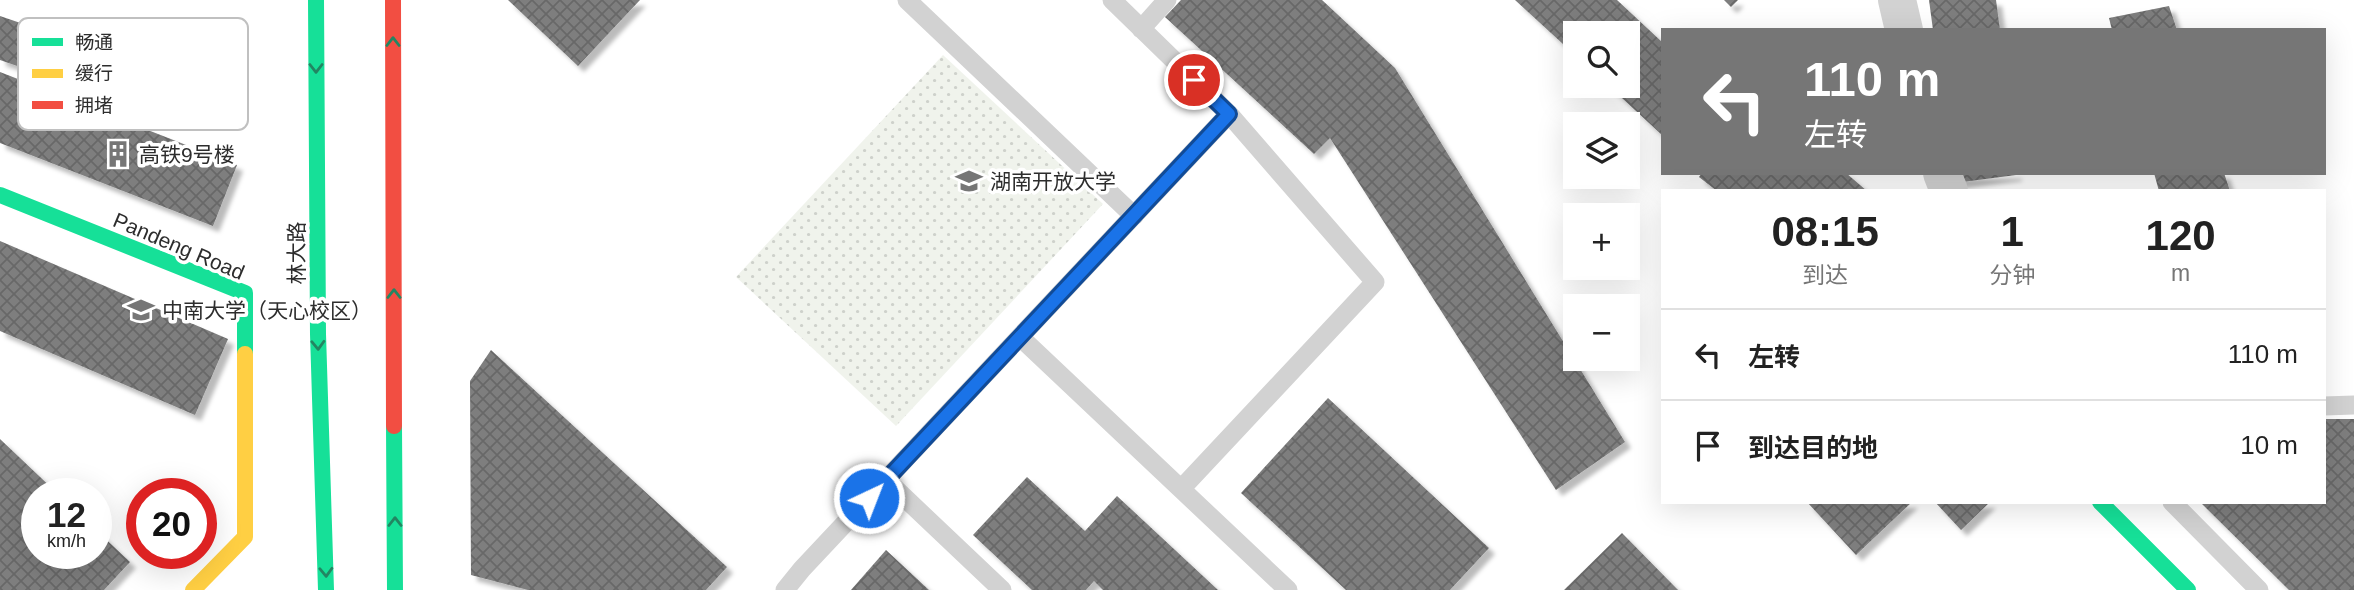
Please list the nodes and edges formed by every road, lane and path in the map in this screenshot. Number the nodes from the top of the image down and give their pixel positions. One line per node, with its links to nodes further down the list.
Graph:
1 (316, 0): 20 (main road, 林大路, one-way to 20)
2 (393, 0): 21 (main road, one-way to 2)
3 (907, 0): 11 (lane)
4 (1112, 0): 8 (lane)
5 (1167, 0): 8 (lane)
6 (1897, 0): 7 (street)
7 (1904, 28)
8 (1141, 29): 9 (lane)
9 (1229, 114): 11 (lane); 16 (lane)
10 (0, 195): 19 (main road, Pandeng Road)
11 (1134, 216): 12 (lane)
12 (1020, 337): 15 (lane); 16 (lane)
13 (2354, 405): 14 (lane)
14 (2326, 406)
15 (886, 480): 22 (lane); 23 (lane)
16 (1181, 489): 24 (lane)
17 (2102, 504): 25 (main road)
18 (2174, 504): 26 (lane)
19 (193, 590)
20 (326, 590)
21 (395, 590)
22 (785, 590)
23 (1002, 590)
24 (1288, 590)
25 (2188, 590)
26 (2259, 590)

